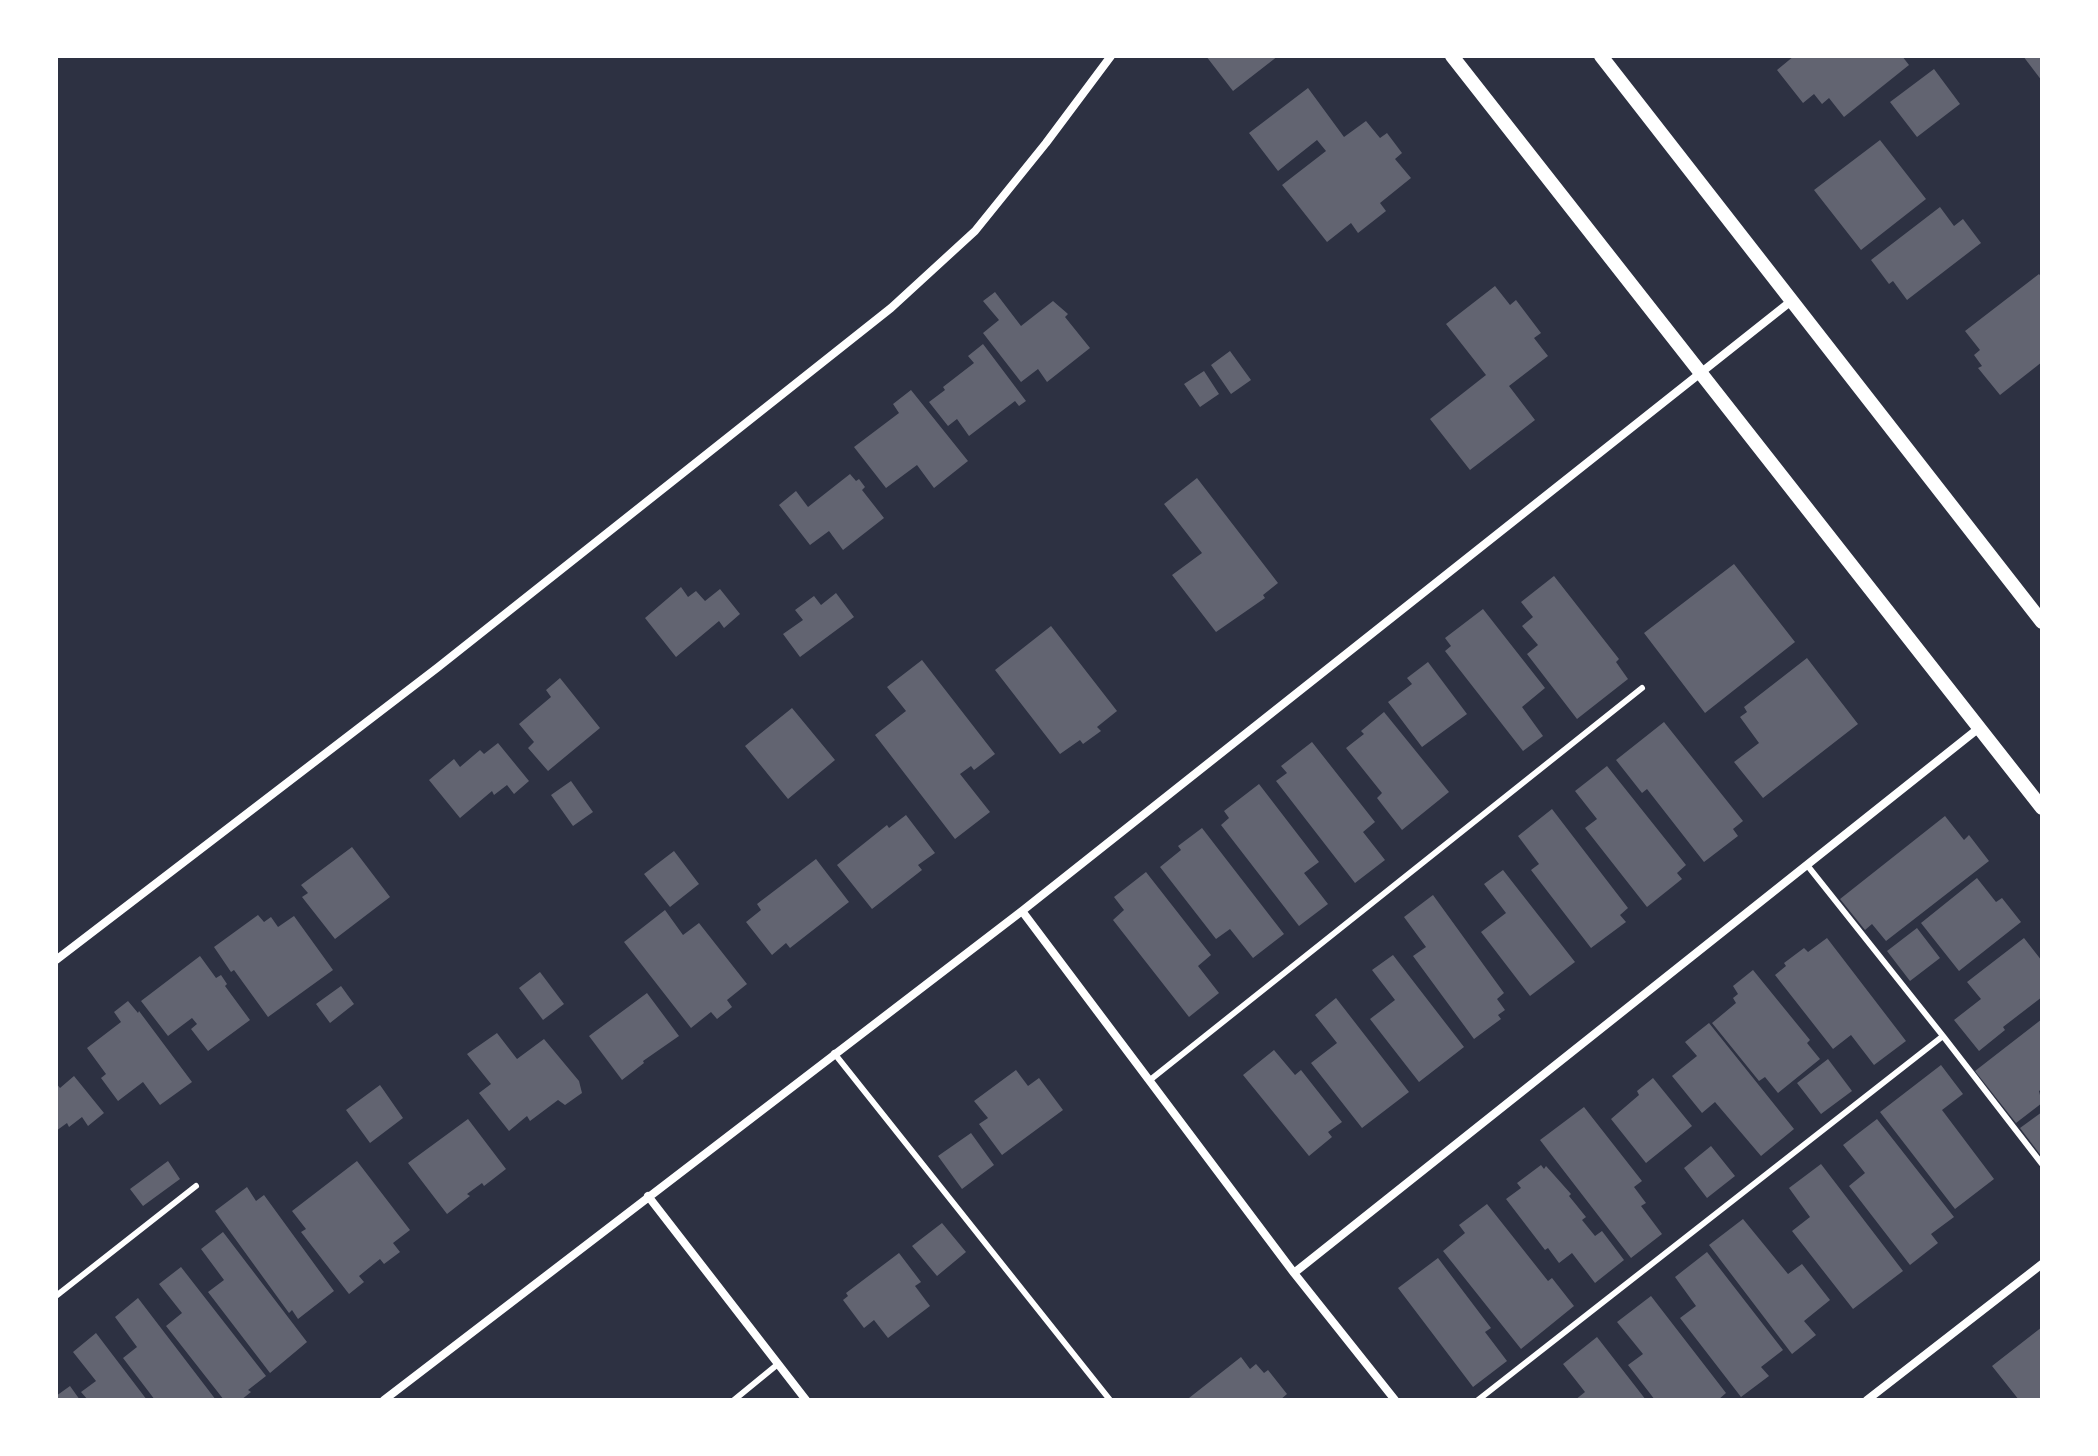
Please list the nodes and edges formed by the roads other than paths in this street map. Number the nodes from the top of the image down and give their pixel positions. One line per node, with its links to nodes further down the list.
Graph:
1 (1111, 56): 12 (street)
2 (1452, 56): 5 (street)
3 (1601, 56): 4 (street)
4 (1790, 302): 5 (street); 6 (street)
5 (1699, 373): 8 (street); 11 (street)
6 (2042, 622)
7 (1642, 688): 15 (lane)
8 (1979, 728): 9 (street); 10 (street)
9 (2042, 808)
10 (1807, 865): 13 (lane); 20 (street)
11 (1022, 911): 14 (street); 15 (street)
12 (56, 960)
13 (1943, 1036): 16 (lane); 28 (lane)
14 (834, 1053): 18 (street); 26 (lane)
15 (1150, 1080): 20 (street)
16 (2042, 1164)
17 (196, 1186): 21 (lane)
18 (648, 1196): 22 (street); 23 (street)
19 (2042, 1264): 29 (street)
20 (1294, 1273): 27 (street)
21 (56, 1296)
22 (778, 1364): 24 (lane); 25 (street)
23 (384, 1400)
24 (734, 1400)
25 (806, 1400)
26 (1110, 1400)
27 (1395, 1400)
28 (1478, 1400)
29 (1867, 1400)

